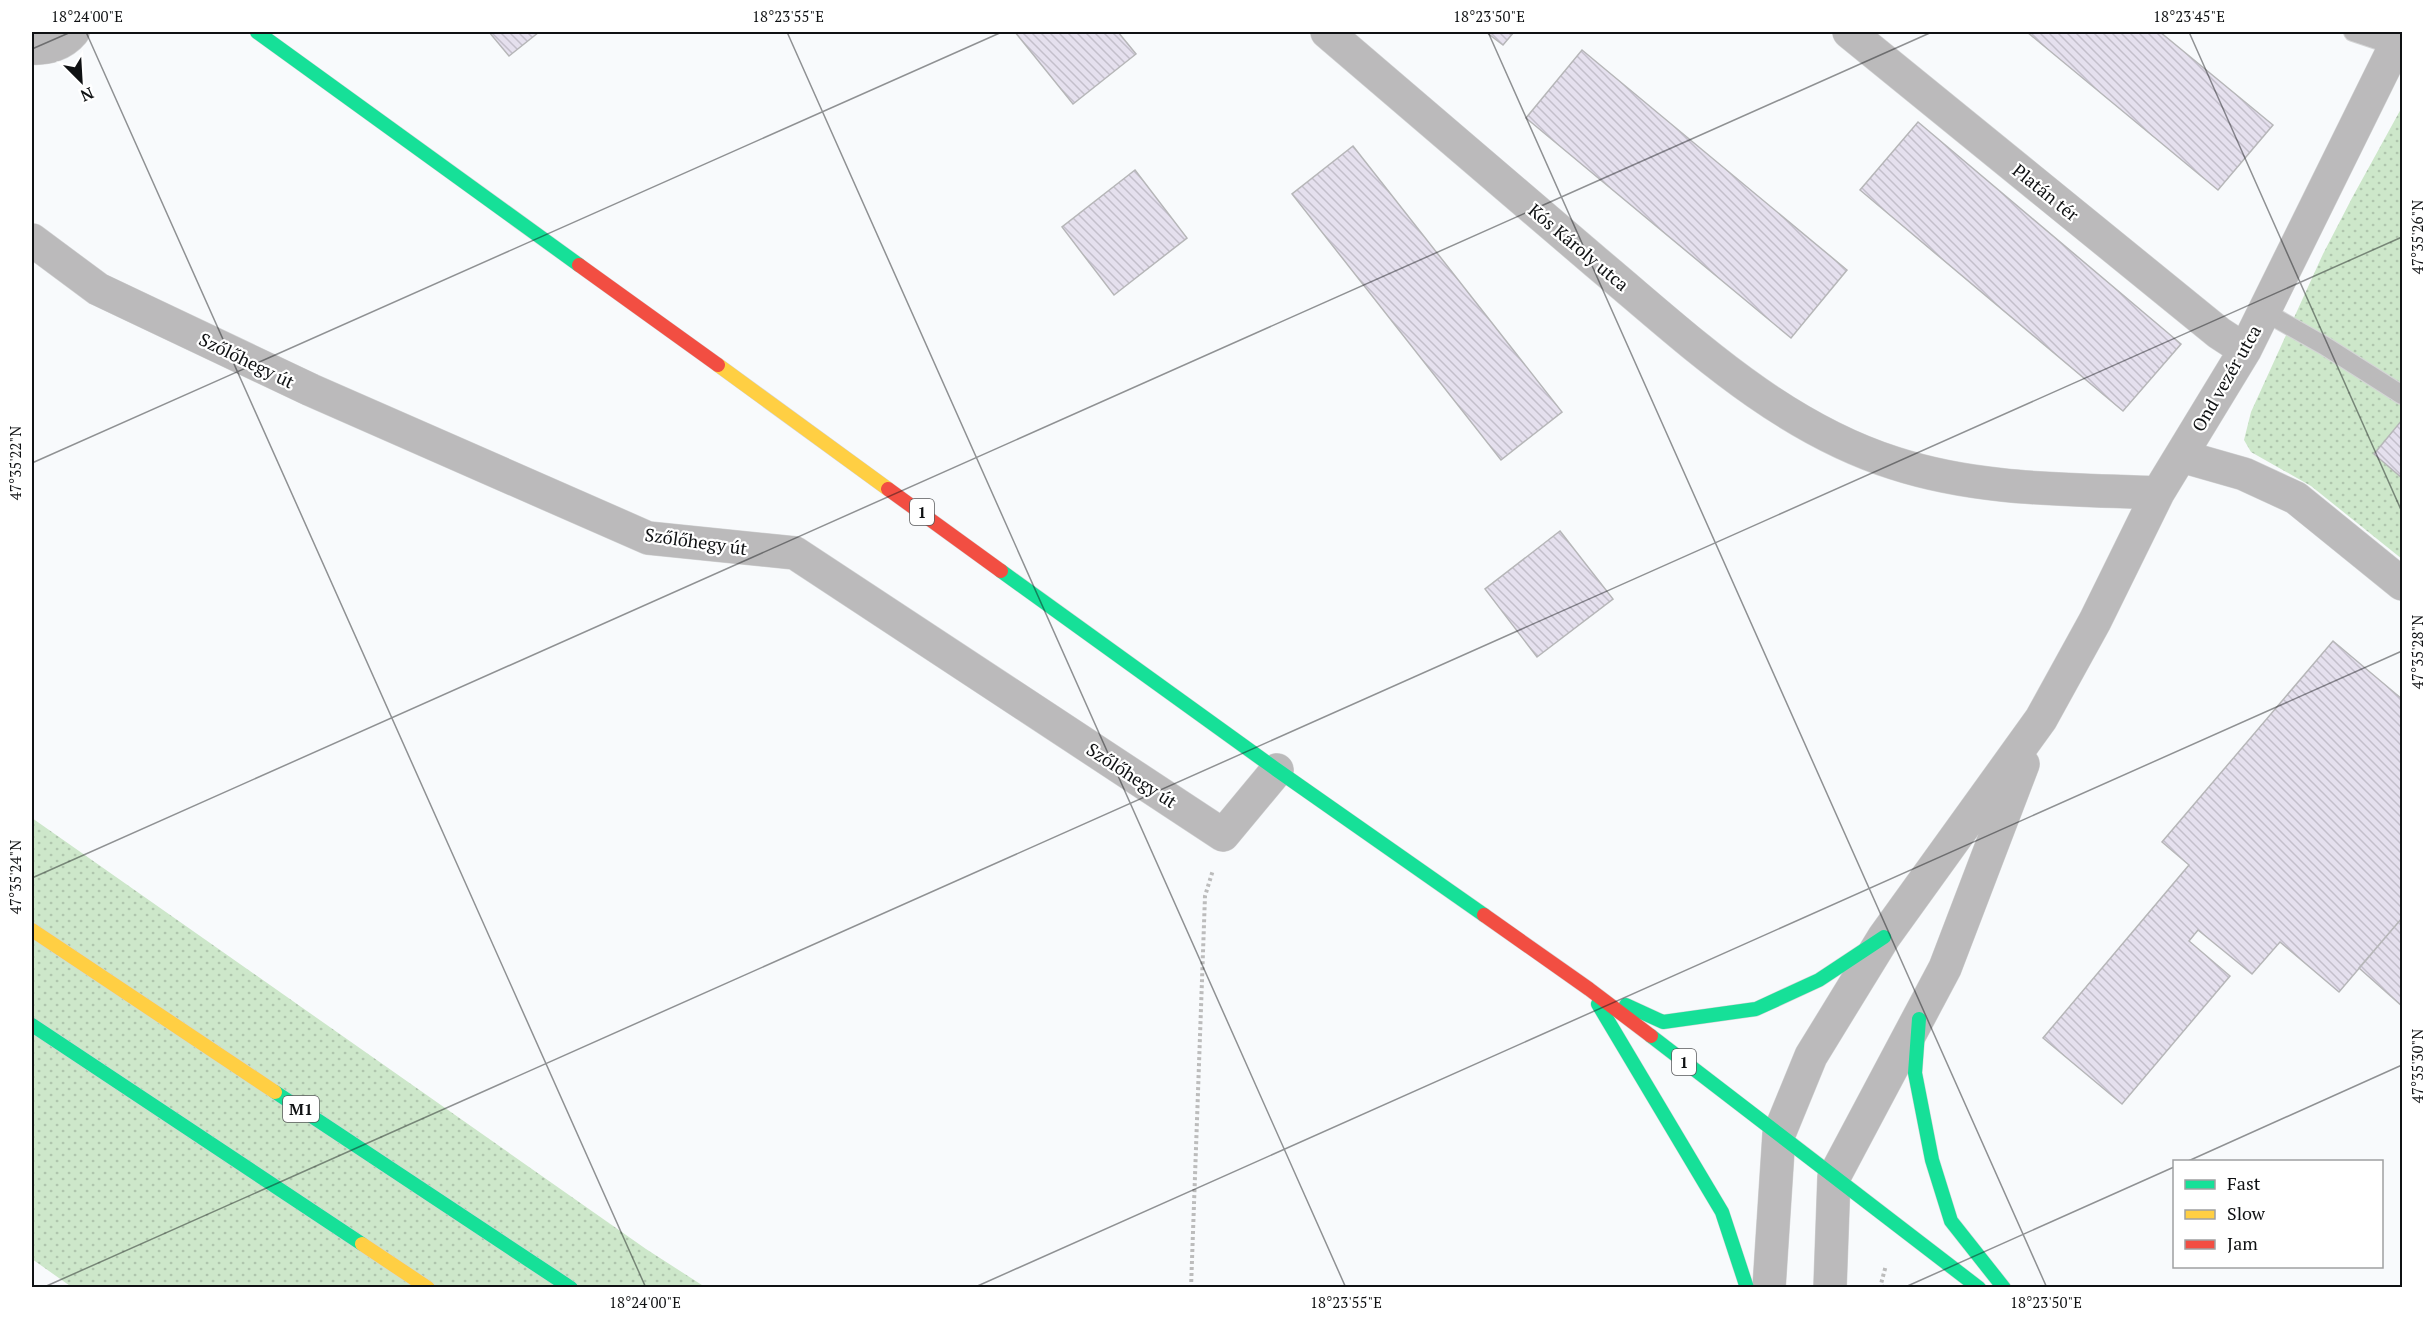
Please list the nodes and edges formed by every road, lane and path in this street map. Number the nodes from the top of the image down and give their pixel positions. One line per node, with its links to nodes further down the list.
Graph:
1 (74, 32): 7 (street)
2 (257, 32): 16 (main road, 1)
3 (1327, 32): 13 (street, Kós Károly utca)
4 (1849, 32): 10 (street, Platán tér)
5 (2354, 32): 6 (lane)
6 (2400, 42): 9 (street, Ond vezér utca)
7 (32, 48)
8 (32, 240): 17 (street, Szőlőhegy út)
9 (2265, 312): 10 (street, Ond vezér utca); 11 (lane)
10 (2245, 350): 12 (street, Ond vezér utca)
11 (2403, 395)
12 (2181, 456): 13 (street, Ond vezér utca); 14 (street)
13 (2158, 494): 15 (street, Ond vezér utca)
14 (2403, 584)
15 (2041, 719): 19 (street); 21 (street)
16 (1277, 770): 17 (street); 20 (main road, 1)
17 (1223, 835): 27 (path)
18 (32, 930): 26 (main road, M1)
19 (1884, 938): 20 (main road); 23 (street)
20 (1589, 989): 23 (main road, 1); 28 (main road)
21 (1919, 1019): 24 (street); 32 (main road)
22 (32, 1025): 25 (main road)
23 (1779, 1134): 24 (main road, 1); 29 (street)
24 (1834, 1177): 30 (street); 31 (main road, 1)
25 (428, 1287)
26 (571, 1287)
27 (1191, 1287)
28 (1747, 1287)
29 (1769, 1287)
30 (1830, 1287)
31 (1979, 1287)
32 (2004, 1287)

